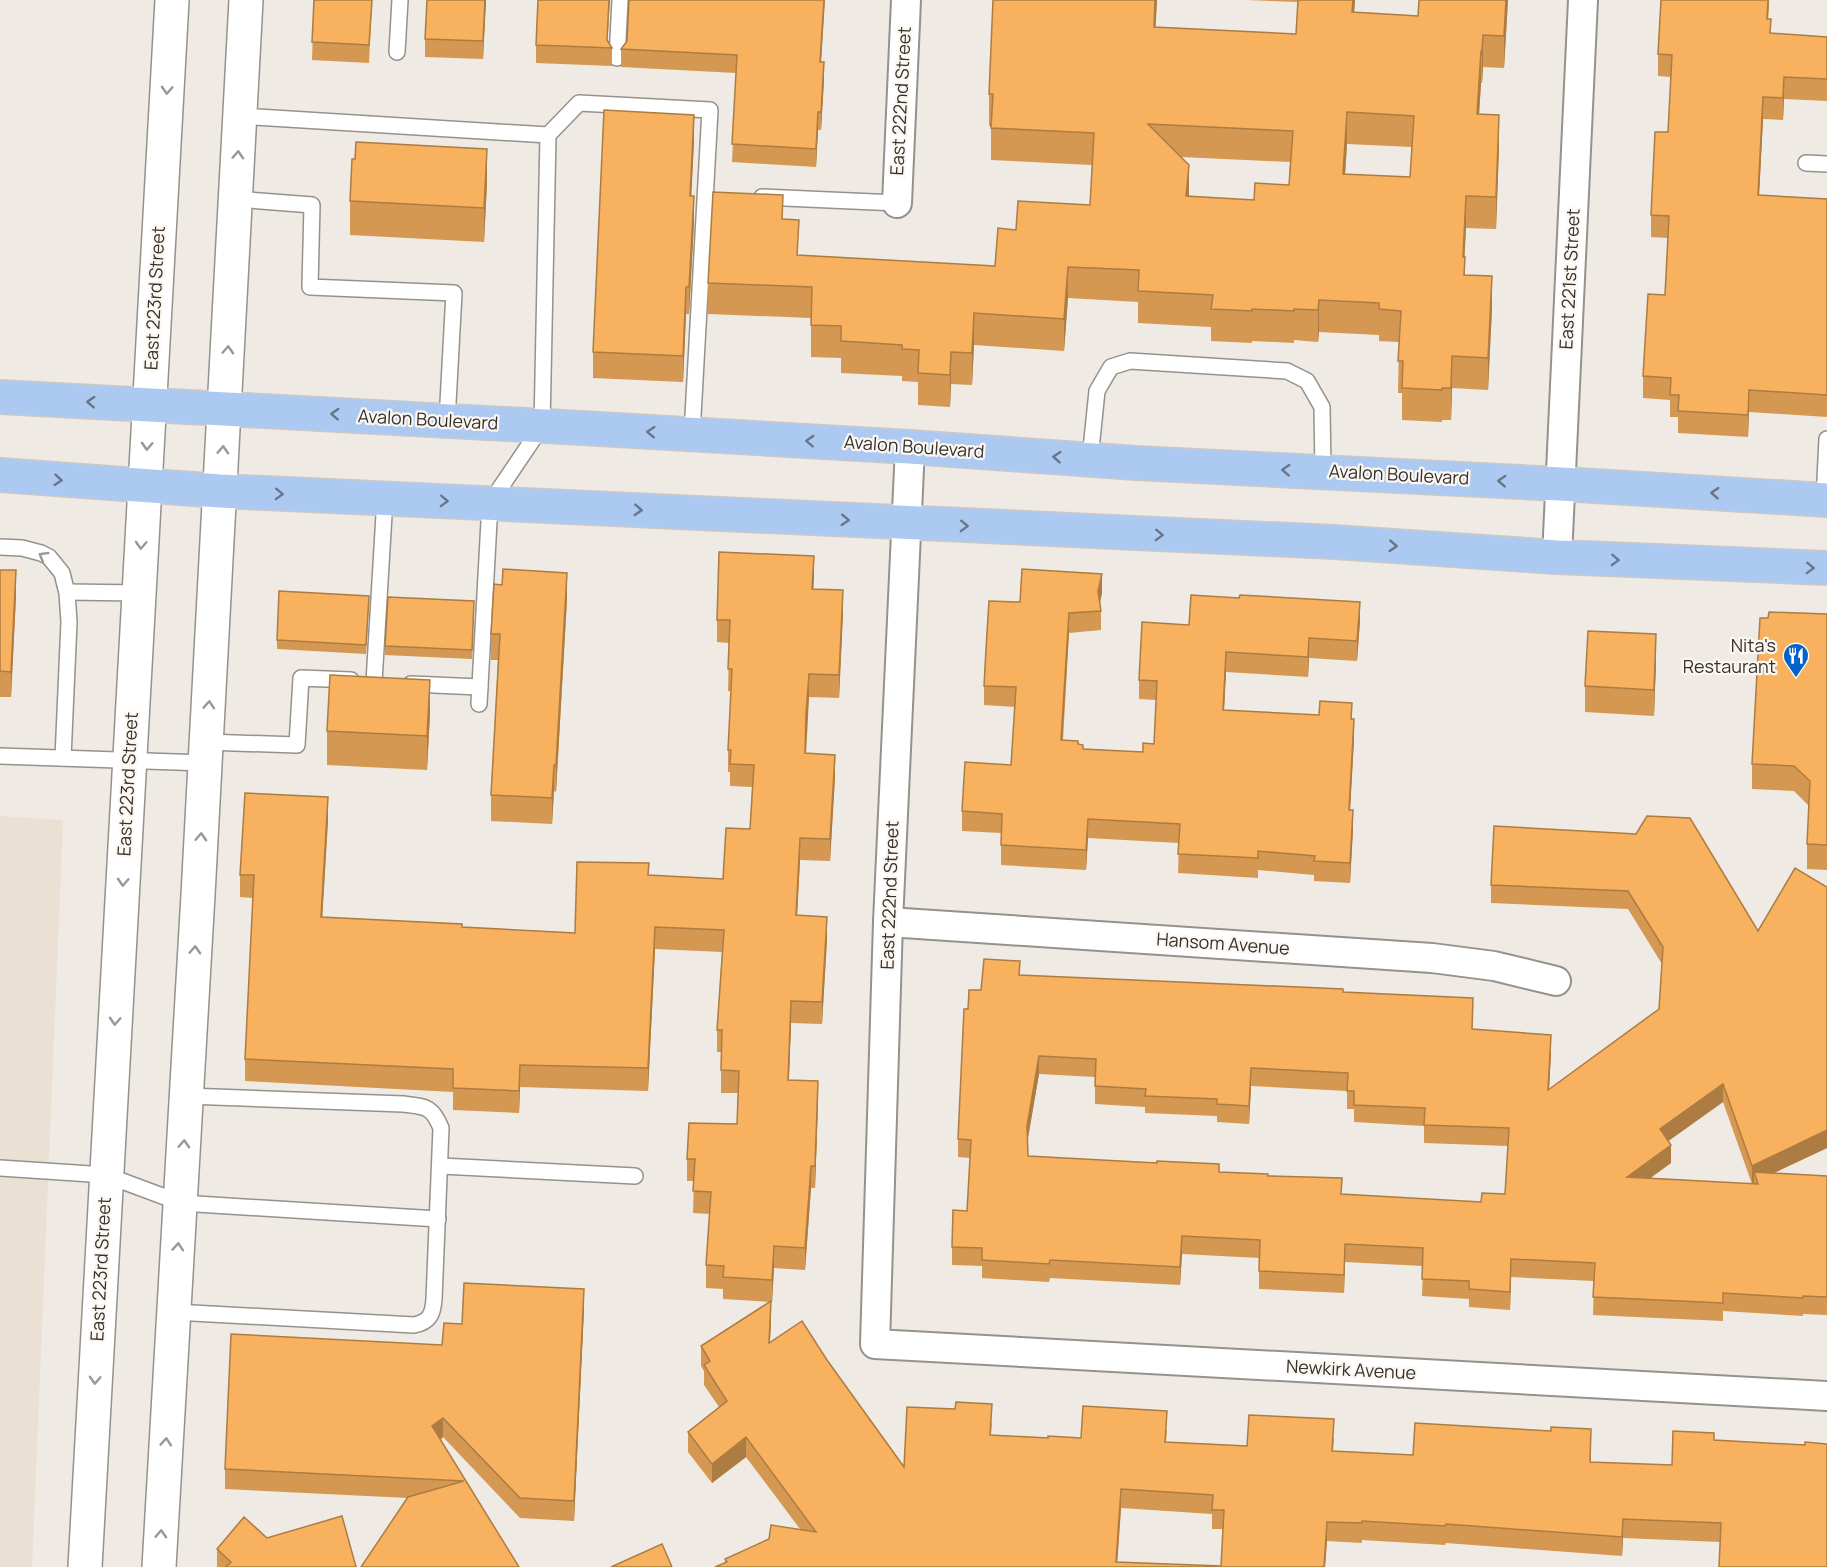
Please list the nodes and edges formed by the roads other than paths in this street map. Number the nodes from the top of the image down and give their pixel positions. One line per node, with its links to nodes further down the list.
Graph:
1 (172, 0): 17 (main road, East 223rd Street, one-way to 17)
2 (246, 0): 9 (main road)
3 (400, 0): 7 (lane)
4 (620, 0): 8 (lane)
5 (906, 0): 15 (street, East 222nd Street)
6 (1583, 0): 27 (street, East 221st Street)
7 (397, 52)
8 (617, 58)
9 (240, 116): 10 (lane); 14 (main road, one-way to 9)
10 (548, 135): 20 (lane); 21 (lane)
11 (1806, 163): 12 (lane)
12 (1827, 164)
13 (744, 196): 15 (lane)
14 (236, 199): 18 (main road, one-way to 14); 19 (lane)
15 (897, 203)
16 (0, 397): 17 (main road, Avalon Boulevard, one-way to 16)
17 (149, 404): 18 (main road, Avalon Boulevard); 28 (main road, East 223rd Street, one-way to 28)
18 (225, 408): 19 (main road, Avalon Boulevard, one-way to 18); 29 (main road, one-way to 18)
19 (447, 421): 20 (main road, Avalon Boulevard)
20 (542, 426): 21 (main road, Avalon Boulevard, one-way to 20); 32 (lane)
21 (692, 434): 23 (main road, Avalon Boulevard, one-way to 21)
22 (1826, 438): 31 (lane)
23 (910, 447): 24 (main road, Avalon Boulevard, one-way to 23); 33 (street, East 222nd Street)
24 (1090, 459): 25 (main road, Avalon Boulevard, one-way to 24); 25 (lane)
25 (1323, 472): 27 (main road, Avalon Boulevard, one-way to 25)
26 (0, 475): 28 (main road, one-way to 28)
27 (1561, 484): 31 (main road, Avalon Boulevard, one-way to 27); 35 (street, East 221st Street)
28 (144, 487): 29 (main road); 38 (main road, East 223rd Street, one-way to 38)
29 (220, 491): 30 (main road, one-way to 30); 42 (main road, one-way to 29)
30 (385, 498): 32 (main road, one-way to 32); 39 (lane)
31 (1826, 499)
32 (490, 502): 33 (main road, one-way to 33); 40 (lane)
33 (906, 524): 35 (main road, one-way to 35); 46 (street, East 222nd Street)
34 (0, 547): 37 (lane, one-way to 34)
35 (1557, 557): 36 (main road, one-way to 36)
36 (1827, 568)
37 (67, 592): 38 (lane); 44 (lane)
38 (139, 593): 45 (main road, East 223rd Street)
39 (385, 682): 40 (lane); 42 (lane)
40 (480, 687): 41 (lane)
41 (479, 704)
42 (206, 752): 45 (lane); 48 (main road, one-way to 42)
43 (0, 756): 44 (lane)
44 (63, 758): 45 (lane)
45 (130, 761): 51 (main road, East 223rd Street, one-way to 51)
46 (888, 922): 47 (street, Hansom Avenue); 56 (street, East 222nd Street)
47 (1556, 981)
48 (187, 1096): 49 (lane); 53 (main road, one-way to 48)
49 (441, 1166): 52 (lane); 54 (lane)
50 (0, 1168): 51 (lane)
51 (105, 1175): 53 (lane); 58 (main road, East 223rd Street, one-way to 58)
52 (635, 1176)
53 (181, 1203): 54 (lane); 55 (main road, one-way to 53)
54 (438, 1219): 55 (lane)
55 (174, 1312): 59 (main road, one-way to 55)
56 (875, 1344): 57 (street, Newkirk Avenue)
57 (1827, 1396)
58 (85, 1567)
59 (159, 1567)

